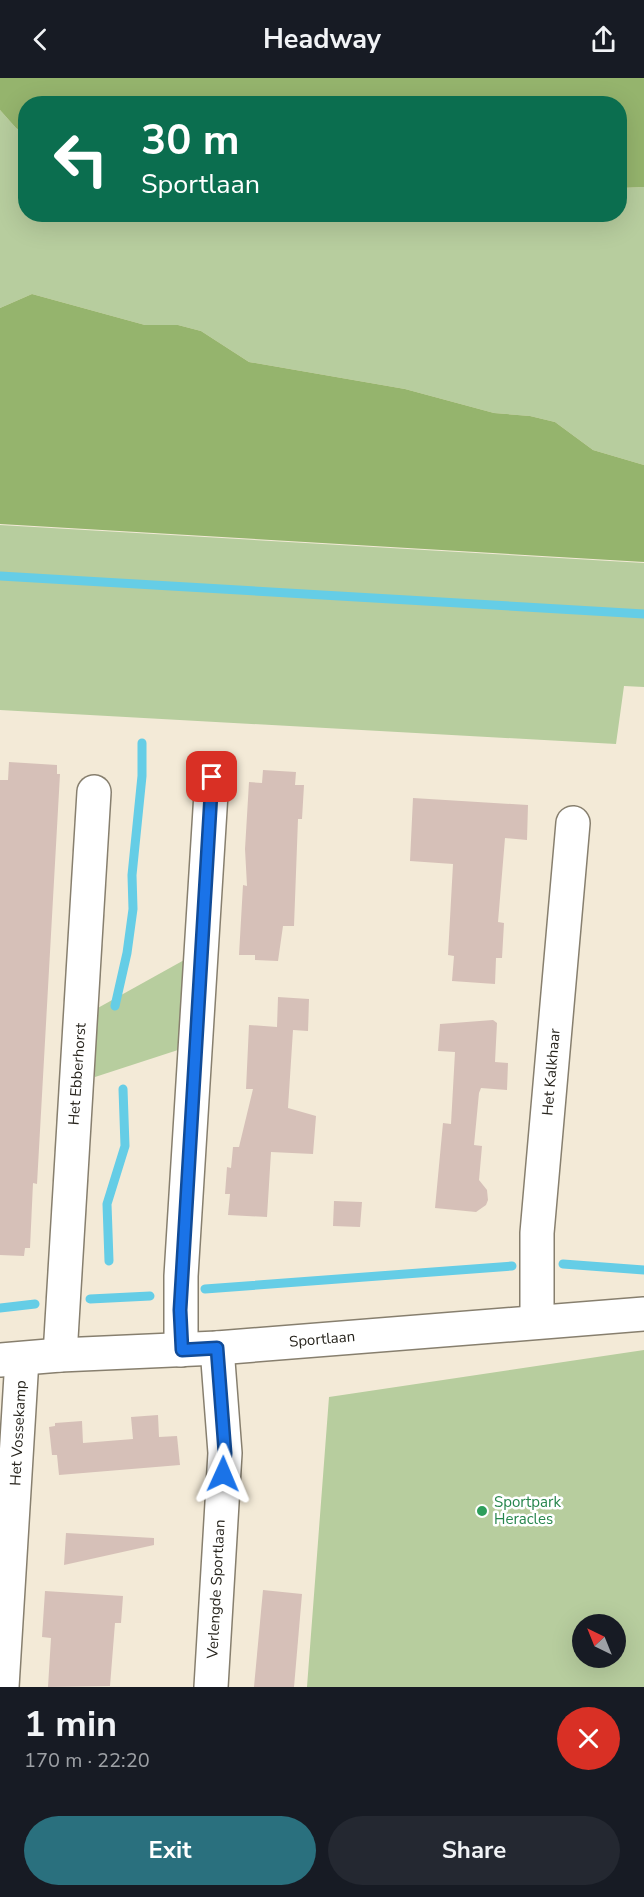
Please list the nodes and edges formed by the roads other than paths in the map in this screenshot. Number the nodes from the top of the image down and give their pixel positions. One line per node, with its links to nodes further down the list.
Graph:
1 (212, 777): 7 (street)
2 (94, 792): 8 (street, Het Ebberhorst)
3 (573, 823): 5 (street, Het Kalkhaar)
4 (644, 1314): 5 (street, Sportlaan)
5 (537, 1321): 6 (street, Sportlaan)
6 (217, 1348): 7 (street, Sportlaan); 11 (street, Verlengde Sportlaan)
7 (182, 1350): 8 (street, Sportlaan)
8 (60, 1355): 9 (street, Sportlaan)
9 (11, 1360): 10 (street, Het Vossekamp)
10 (2, 1687)
11 (211, 1687)

